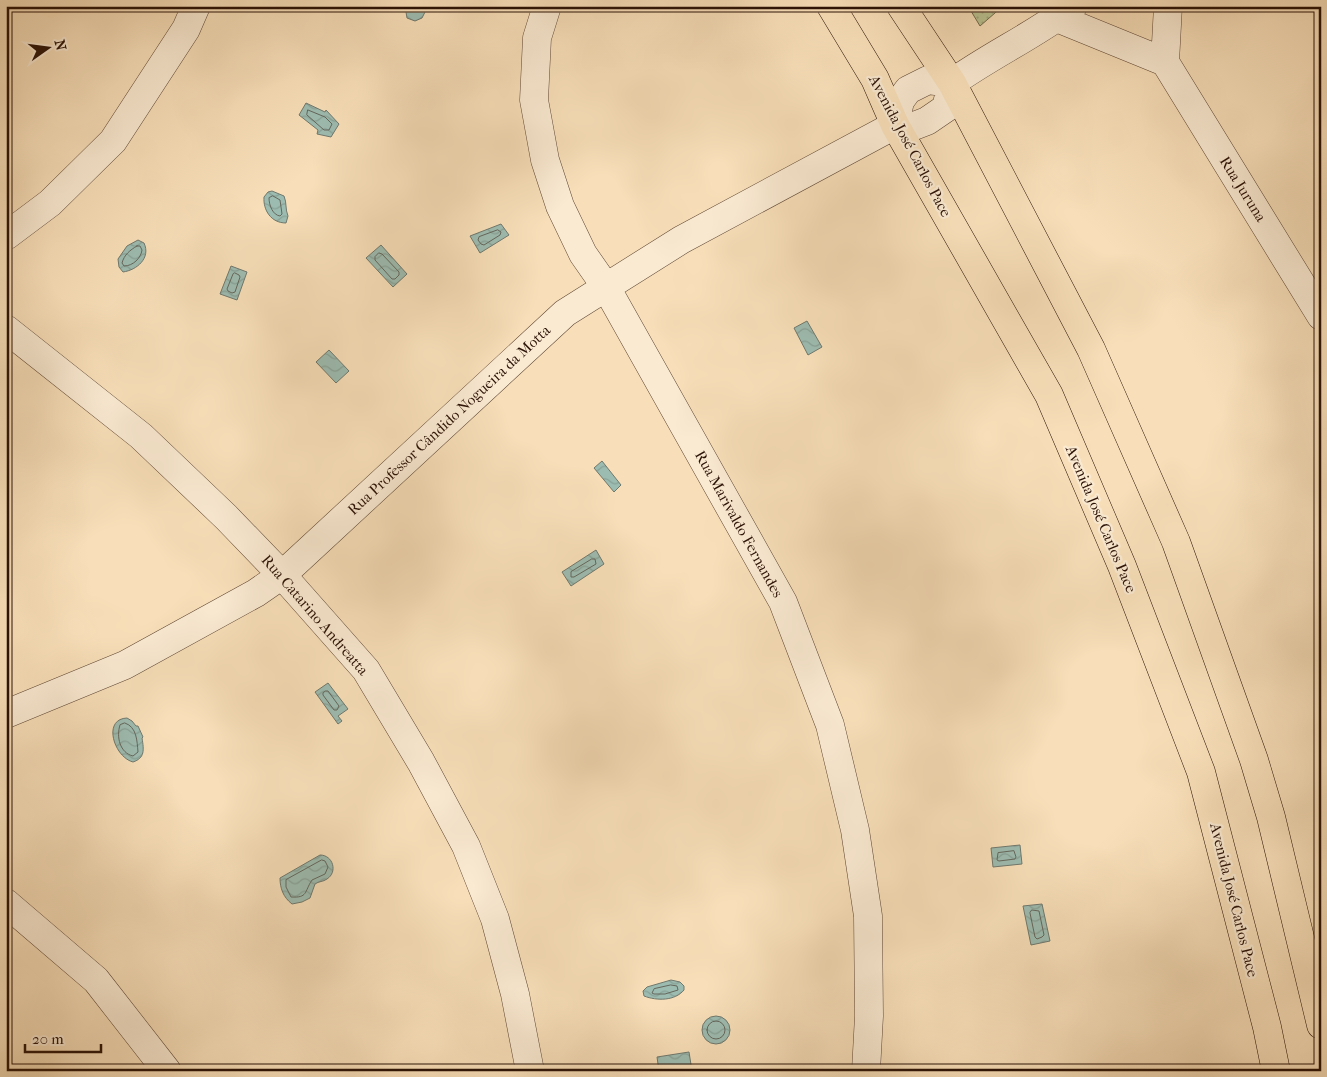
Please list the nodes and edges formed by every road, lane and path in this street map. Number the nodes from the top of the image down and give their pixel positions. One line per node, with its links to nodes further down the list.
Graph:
1 (196, 6): 10 (street)
2 (547, 6): 11 (street, Rua Marivaldo Fernandes)
3 (831, 6): 9 (main road, Avenida José Carlos Pace)
4 (902, 6): 8 (main road)
5 (1168, 6): 7 (street)
6 (1065, 12): 7 (street); 8 (street)
7 (1165, 62): 12 (street, Rua Juruna)
8 (952, 84): 9 (street); 9 (street); 17 (main road)
9 (895, 125): 11 (street, Rua Professor Cândido Nogueira da Motta); 21 (main road, Avenida José Carlos Pace)
10 (6, 236)
11 (606, 286): 14 (street, Rua Professor Cândido Nogueira da Motta); 20 (street, Rua Marivaldo Fernandes)
12 (1321, 316)
13 (6, 329): 14 (street, Rua Catarino Andreatta)
14 (282, 575): 15 (street, Rua Professor Cândido Nogueira da Motta); 19 (street, Rua Catarino Andreatta)
15 (6, 714)
16 (6, 903): 18 (street)
17 (1321, 1024)
18 (167, 1071)
19 (530, 1071)
20 (866, 1071)
21 (1276, 1071)

